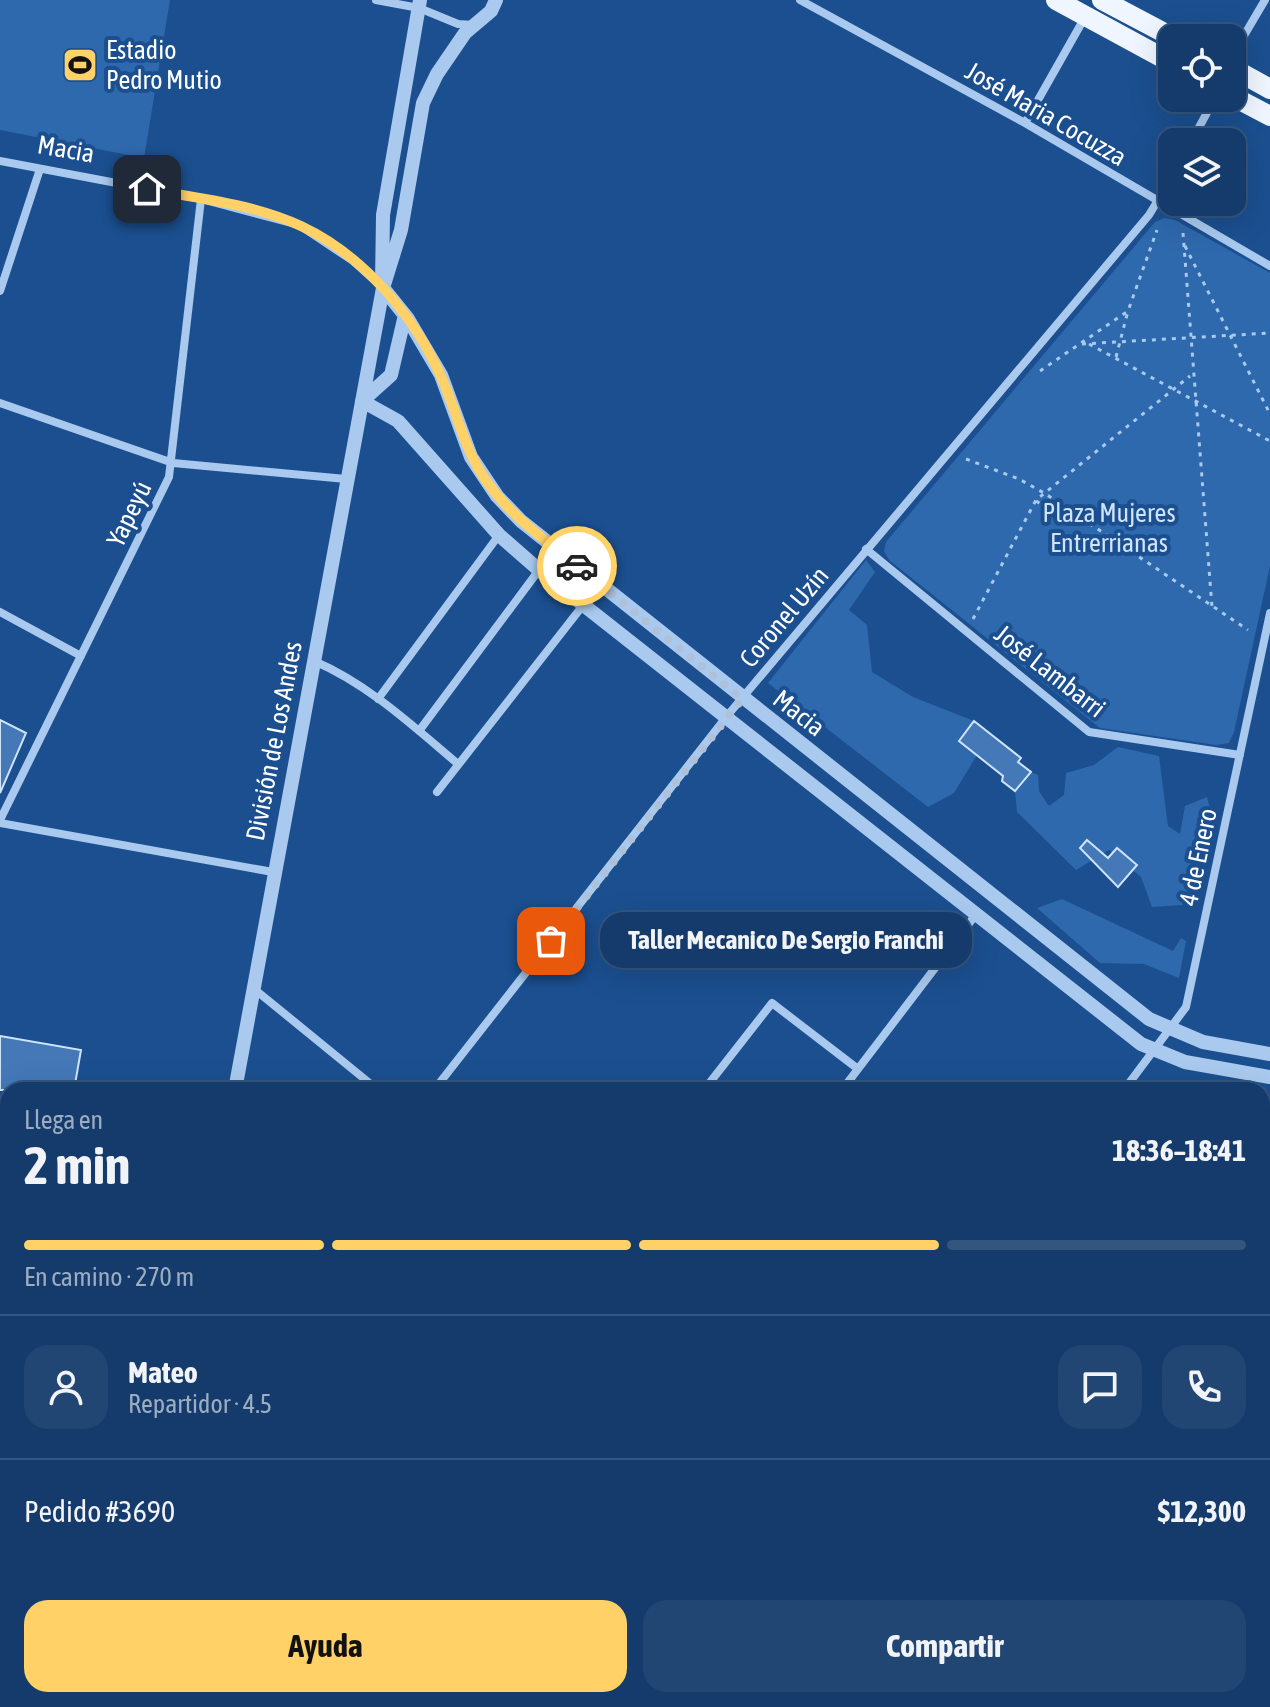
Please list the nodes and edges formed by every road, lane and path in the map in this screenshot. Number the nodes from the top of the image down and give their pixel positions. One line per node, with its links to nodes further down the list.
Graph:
1 (376, 0): 7 (street)
2 (496, 0): 9 (street, División de Los Andes)
3 (800, 0): 17 (street, José Maria Cocuzza)
4 (1056, 0): 8 (main road)
5 (1102, 0): 10 (main road)
6 (1265, 0): 11 (street)
7 (420, 4): 9 (street); 27 (street, División de Los Andes)
8 (1085, 16): 12 (main road); 17 (street)
9 (474, 25): 27 (street, División de Los Andes)
10 (1158, 30)
11 (1246, 32)
12 (1158, 55)
13 (1246, 76): 14 (main road)
14 (1270, 89)
15 (1246, 103): 16 (main road)
16 (1270, 116)
17 (1025, 123): 21 (street, José Maria Cocuzza)
18 (0, 161): 19 (street, Macia)
19 (40, 169): 20 (street, Macia); 28 (street)
20 (201, 199): 27 (street, Macia); 47 (street, Yapeyú)
21 (1158, 203): 53 (street, Coronel Uzín)
22 (1181, 216): 26 (street, José Maria Cocuzza)
23 (1157, 230): 29 (path)
24 (1183, 233): 25 (path)
25 (1184, 243): 32 (path); 33 (path)
26 (1270, 266)
27 (383, 288): 30 (street, Macia); 41 (street, División de Los Andes)
28 (0, 291)
29 (1128, 311): 34 (path); 35 (path)
30 (405, 315): 41 (street); 64 (street, Macia)
31 (1270, 333): 32 (path)
32 (1228, 335): 33 (path); 44 (path)
33 (1191, 338): 34 (path); 39 (path)
34 (1120, 342): 36 (path); 37 (path)
35 (1079, 344): 36 (path); 38 (path)
36 (1089, 344): 37 (path)
37 (1116, 357): 40 (path)
38 (1040, 371)
39 (1192, 375): 40 (path); 42 (path)
40 (1173, 389): 42 (path); 49 (path)
41 (362, 401): 48 (street, División de Los Andes); 52 (street, Macia)
42 (1194, 401): 45 (path); 56 (path)
43 (0, 403): 47 (street)
44 (1270, 414)
45 (1270, 441)
46 (966, 459): 49 (path)
47 (173, 463): 48 (street); 61 (street, Yapeyú)
48 (346, 479): 62 (street, División de Los Andes)
49 (1044, 493): 50 (path); 56 (path)
50 (1036, 501): 51 (path); 59 (path)
51 (1055, 513)
52 (499, 535): 54 (street, Macia); 63 (street)
53 (866, 549): 64 (street, Coronel Uzín); 67 (street, José Lambarri)
54 (539, 570): 55 (street, Macia); 66 (street)
55 (584, 604): 65 (street, Macia); 68 (street)
56 (1212, 607): 60 (path)
57 (0, 612): 61 (street)
58 (1270, 613): 67 (street, 4 de Enero)
59 (973, 619)
60 (1248, 630)
61 (81, 656): 70 (street, Yapeyú)
62 (314, 661): 63 (street); 71 (street, División de Los Andes)
63 (378, 699): 66 (street)
64 (742, 699): 65 (street, Coronel Uzín); 74 (street, Macia)
65 (727, 716): 72 (street, Macia); 81 (street, Coronel Uzín)
66 (419, 731): 68 (street)
67 (1240, 755): 74 (street, 4 de Enero)
68 (458, 764): 69 (street)
69 (437, 792)
70 (0, 822): 71 (street)
71 (273, 872): 73 (street, División de Los Andes)
72 (978, 913): 75 (street, Macia); 77 (street)
73 (253, 988): 79 (street, División de Los Andes); 80 (street)
74 (1171, 1031): 75 (street, 4 de Enero); 76 (street, Macia)
75 (1154, 1052): 78 (street, Macia); 84 (street, 4 de Enero)
76 (1270, 1054)
77 (858, 1069): 82 (street); 83 (street)
78 (1270, 1077)
79 (236, 1082)
80 (368, 1082)
81 (440, 1082)
82 (710, 1082)
83 (848, 1082)
84 (1130, 1082)

